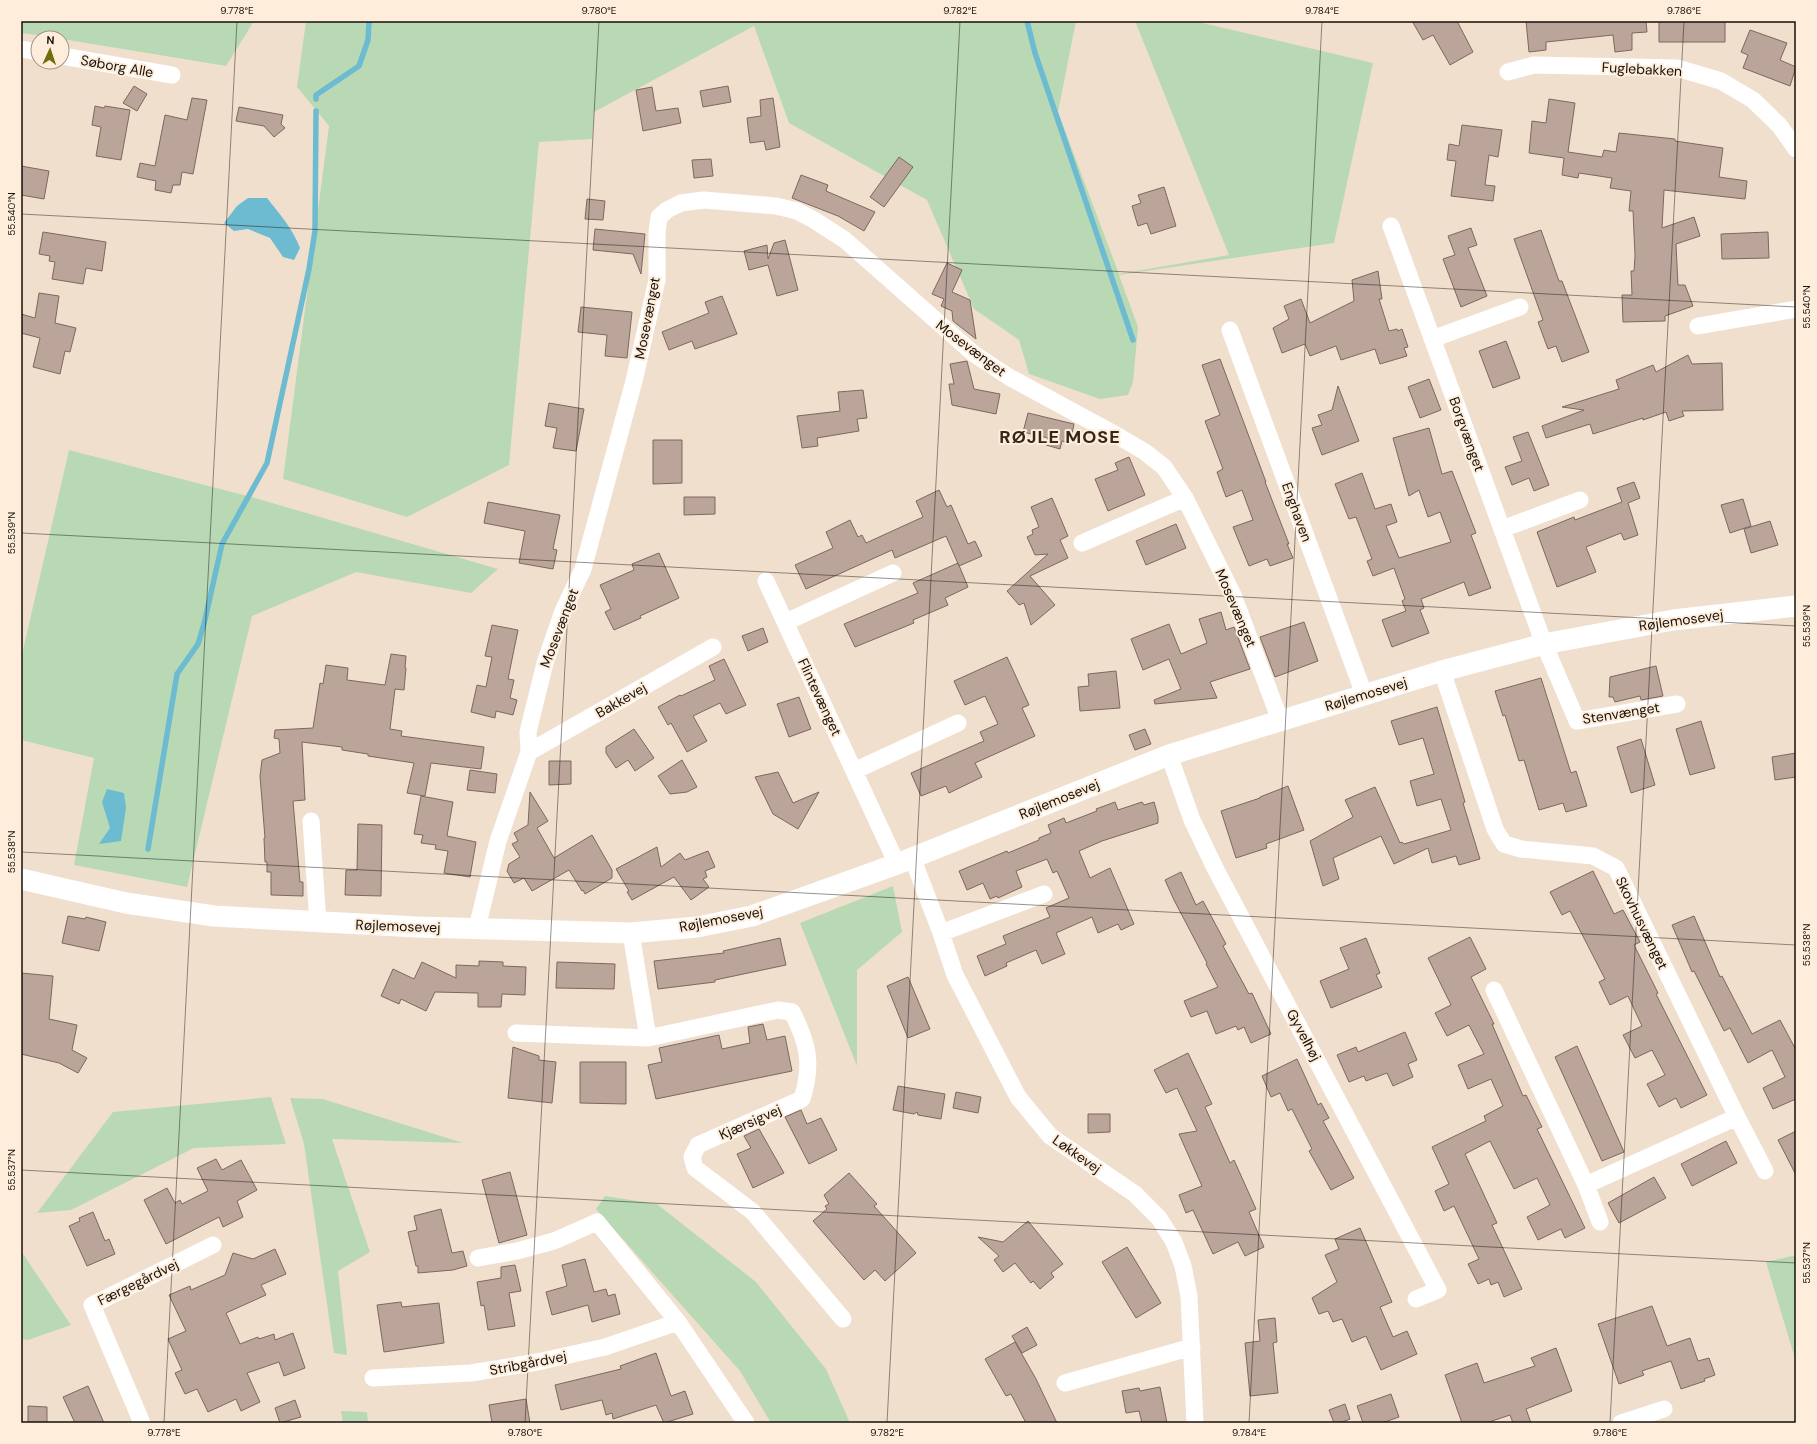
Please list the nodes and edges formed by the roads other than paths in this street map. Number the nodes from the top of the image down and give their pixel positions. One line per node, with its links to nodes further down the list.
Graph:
1 (70, 57): 3 (street, Søborg Alle)
2 (1508, 72): 4 (street, Fuglebakken)
3 (172, 75)
4 (1796, 149)
5 (1391, 226): 10 (street, Borgvænget)
6 (1520, 307): 10 (street)
7 (1796, 309): 8 (street)
8 (1698, 326)
9 (1230, 330): 22 (street, Enghaven)
10 (1432, 339): 13 (street, Borgvænget)
11 (1185, 498): 14 (street); 24 (street, Mosevænget); 26 (street, Mosevænget)
12 (1580, 500): 13 (street)
13 (1502, 529): 19 (street, Borgvænget)
14 (1082, 543)
15 (893, 573): 18 (street)
16 (766, 581): 18 (street, Flintevænget)
17 (1796, 606): 19 (street, Røjlemosevej)
18 (786, 622): 28 (street, Flintevænget)
19 (1544, 644): 21 (street, Røjlemosevej); 23 (street, Stenvænget)
20 (713, 647): 26 (street, Bakkevej)
21 (1442, 671): 22 (street, Røjlemosevej); 40 (street, Skovhusvænget)
22 (1364, 694): 24 (street, Røjlemosevej)
23 (1677, 704)
24 (1280, 720): 27 (street, Røjlemosevej)
25 (958, 723): 28 (street)
26 (528, 752): 34 (street, Mosevænget)
27 (1169, 755): 30 (street, Røjlemosevej); 46 (street, Gyvelhøj)
28 (854, 770): 30 (street, Flintevænget)
29 (311, 821): 33 (street)
30 (905, 861): 35 (street, Røjlemosevej); 36 (street, Løkkevej)
31 (21, 879): 33 (street, Røjlemosevej)
32 (1044, 894): 36 (street)
33 (318, 923): 34 (street, Røjlemosevej)
34 (477, 928): 35 (street, Røjlemosevej)
35 (631, 933): 39 (street)
36 (941, 933): 49 (street, Løkkevej)
37 (1494, 990): 42 (street)
38 (516, 1033): 39 (street, Kjærsigvej)
39 (648, 1038): 47 (street, Kjærsigvej)
40 (1737, 1116): 41 (street, Skovhusvænget); 42 (street)
41 (1765, 1171)
42 (1586, 1185): 43 (street)
43 (1600, 1222)
44 (213, 1245): 53 (street, Færgegårdvej)
45 (478, 1258): 48 (street)
46 (1416, 1299)
47 (843, 1319)
48 (678, 1322): 50 (street, Stribgårdvej); 54 (street)
49 (1192, 1347): 51 (street); 55 (street, Løkkevej)
50 (373, 1378)
51 (1065, 1383)
52 (1664, 1409): 56 (street)
53 (142, 1423)
54 (746, 1423)
55 (1195, 1423)
56 (1621, 1423)

